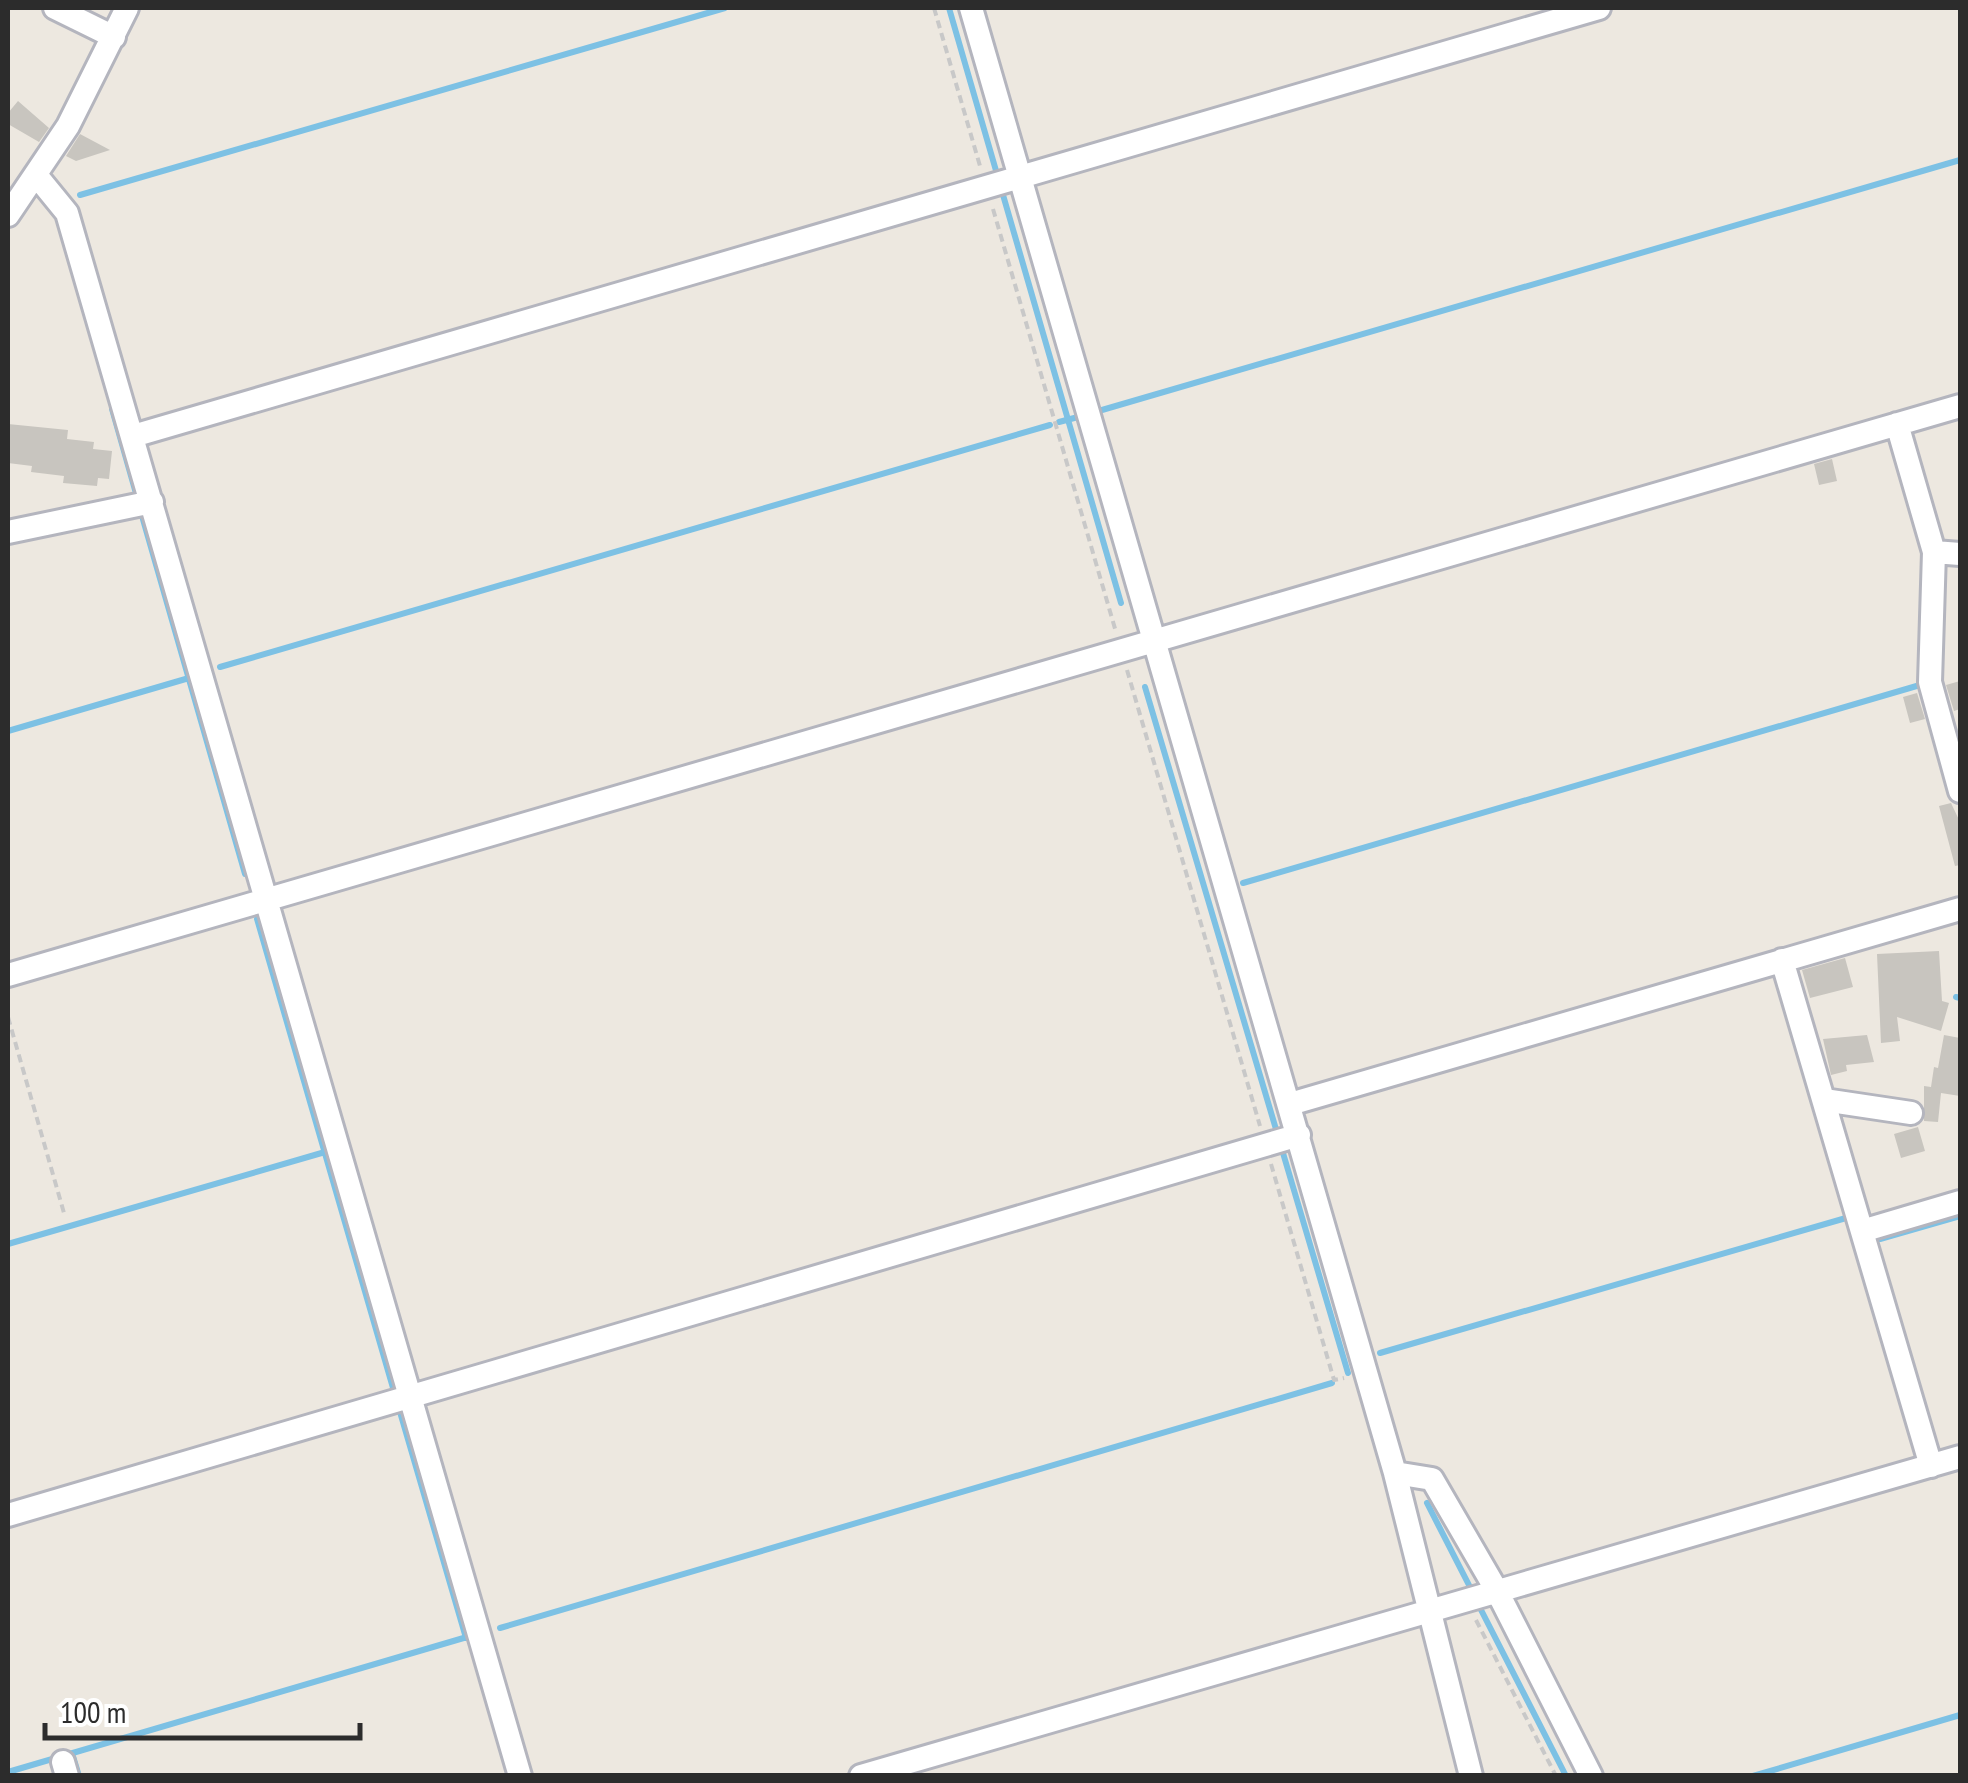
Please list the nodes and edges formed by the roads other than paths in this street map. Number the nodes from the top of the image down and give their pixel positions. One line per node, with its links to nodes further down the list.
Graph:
1 (55, 8): 5 (street)
2 (127, 8): 5 (street)
3 (972, 8): 7 (street)
4 (1599, 8): 7 (street)
5 (114, 37): 6 (street)
6 (36, 175): 8 (street); 11 (street)
7 (1001, 181): 11 (street); 16 (street)
8 (8, 214)
9 (1960, 406): 10 (street)
10 (1897, 424): 14 (street); 16 (street)
11 (133, 436): 12 (street)
12 (152, 502): 13 (street); 19 (street)
13 (8, 532)
14 (1934, 552): 15 (street); 17 (street)
15 (1960, 554)
16 (1154, 640): 19 (street); 24 (street)
17 (1955, 748): 18 (street)
18 (1960, 792)
19 (266, 900): 22 (street); 29 (street)
20 (1960, 909): 21 (street)
21 (1782, 960): 23 (street); 24 (street)
22 (8, 974)
23 (1824, 1100): 25 (street); 28 (street)
24 (1290, 1104): 26 (street)
25 (1912, 1113)
26 (1300, 1135): 29 (street); 32 (street)
27 (1960, 1202): 28 (street)
28 (1862, 1231): 31 (street)
29 (409, 1397): 33 (street); 36 (street)
30 (1960, 1457): 31 (street)
31 (1931, 1466): 34 (street)
32 (1395, 1473): 34 (street); 35 (street)
33 (8, 1515)
34 (1478, 1597): 35 (street); 39 (street)
35 (1431, 1611): 37 (street); 38 (street)
36 (520, 1776)
37 (861, 1776)
38 (1471, 1776)
39 (1591, 1776)

